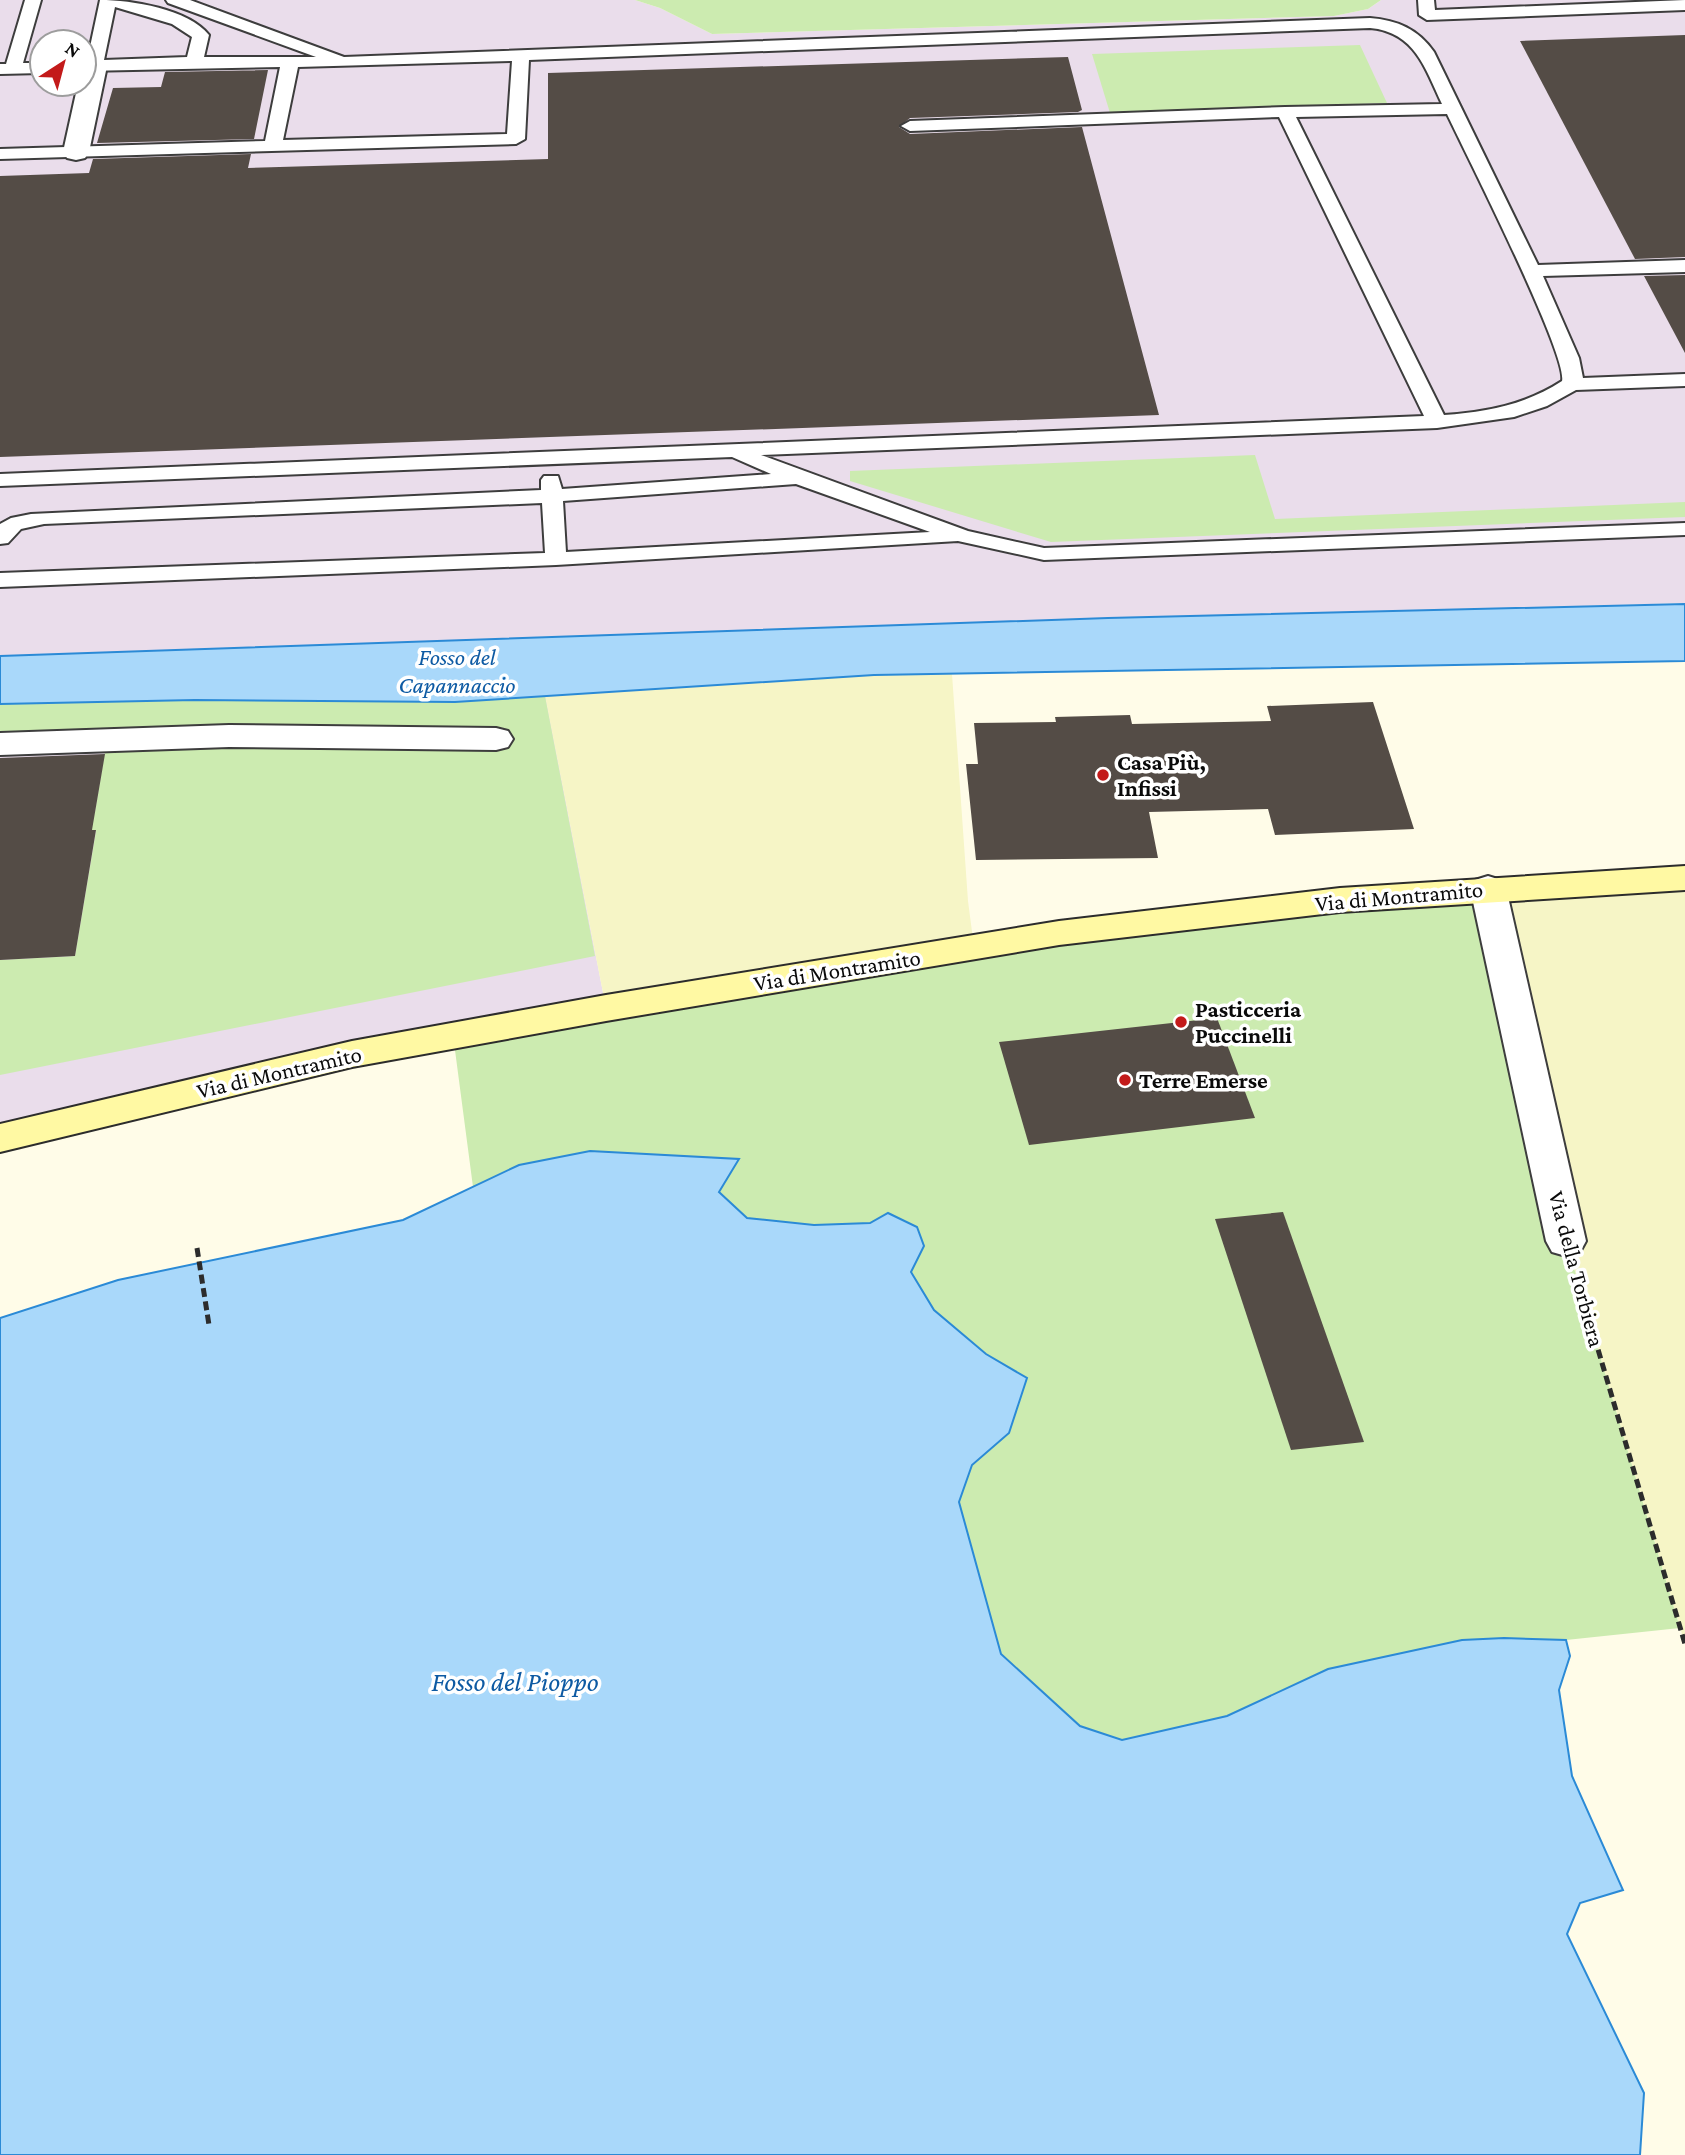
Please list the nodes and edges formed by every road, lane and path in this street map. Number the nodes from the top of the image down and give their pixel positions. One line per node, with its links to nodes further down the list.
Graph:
1 (33, 0): 14 (lane)
2 (109, 0): 7 (lane); 9 (lane)
3 (174, 0): 11 (lane)
4 (1685, 5): 5 (lane)
5 (1426, 8): 6 (lane)
6 (1404, 31): 8 (lane); 16 (lane)
7 (98, 36)
8 (521, 56): 11 (lane); 19 (lane)
9 (194, 62): 10 (lane); 12 (lane)
10 (290, 62): 11 (lane); 19 (lane)
11 (342, 62)
12 (98, 66)
13 (28, 68): 14 (lane)
14 (6, 69)
15 (84, 98): 20 (street)
16 (1454, 109): 17 (lane); 23 (lane)
17 (1285, 112): 18 (lane); 26 (lane)
18 (910, 126)
19 (273, 146): 20 (lane)
20 (76, 152): 21 (lane)
21 (0, 154)
22 (1685, 266): 23 (lane)
23 (1531, 271): 25 (lane)
24 (1685, 380): 25 (lane)
25 (1571, 384): 26 (lane)
26 (1437, 422): 27 (lane)
27 (732, 451): 28 (lane); 29 (lane)
28 (550, 458): 30 (lane); 31 (lane)
29 (797, 478): 31 (lane); 33 (lane)
30 (0, 480)
31 (551, 496): 34 (lane); 35 (lane)
32 (1685, 529): 33 (lane)
33 (962, 536): 35 (lane)
34 (0, 538)
35 (556, 559): 36 (lane)
36 (0, 580)
37 (496, 739): 38 (street)
38 (0, 744)
39 (1685, 877): 40 (main road, Via di Montramito)
40 (1488, 888): 41 (main road, Via di Montramito); 42 (street, Via della Torbiera)
41 (0, 1138)
42 (1566, 1241): 45 (path, Via della Torbiera)
43 (197, 1248): 44 (path)
44 (209, 1325)
45 (1685, 1644)

